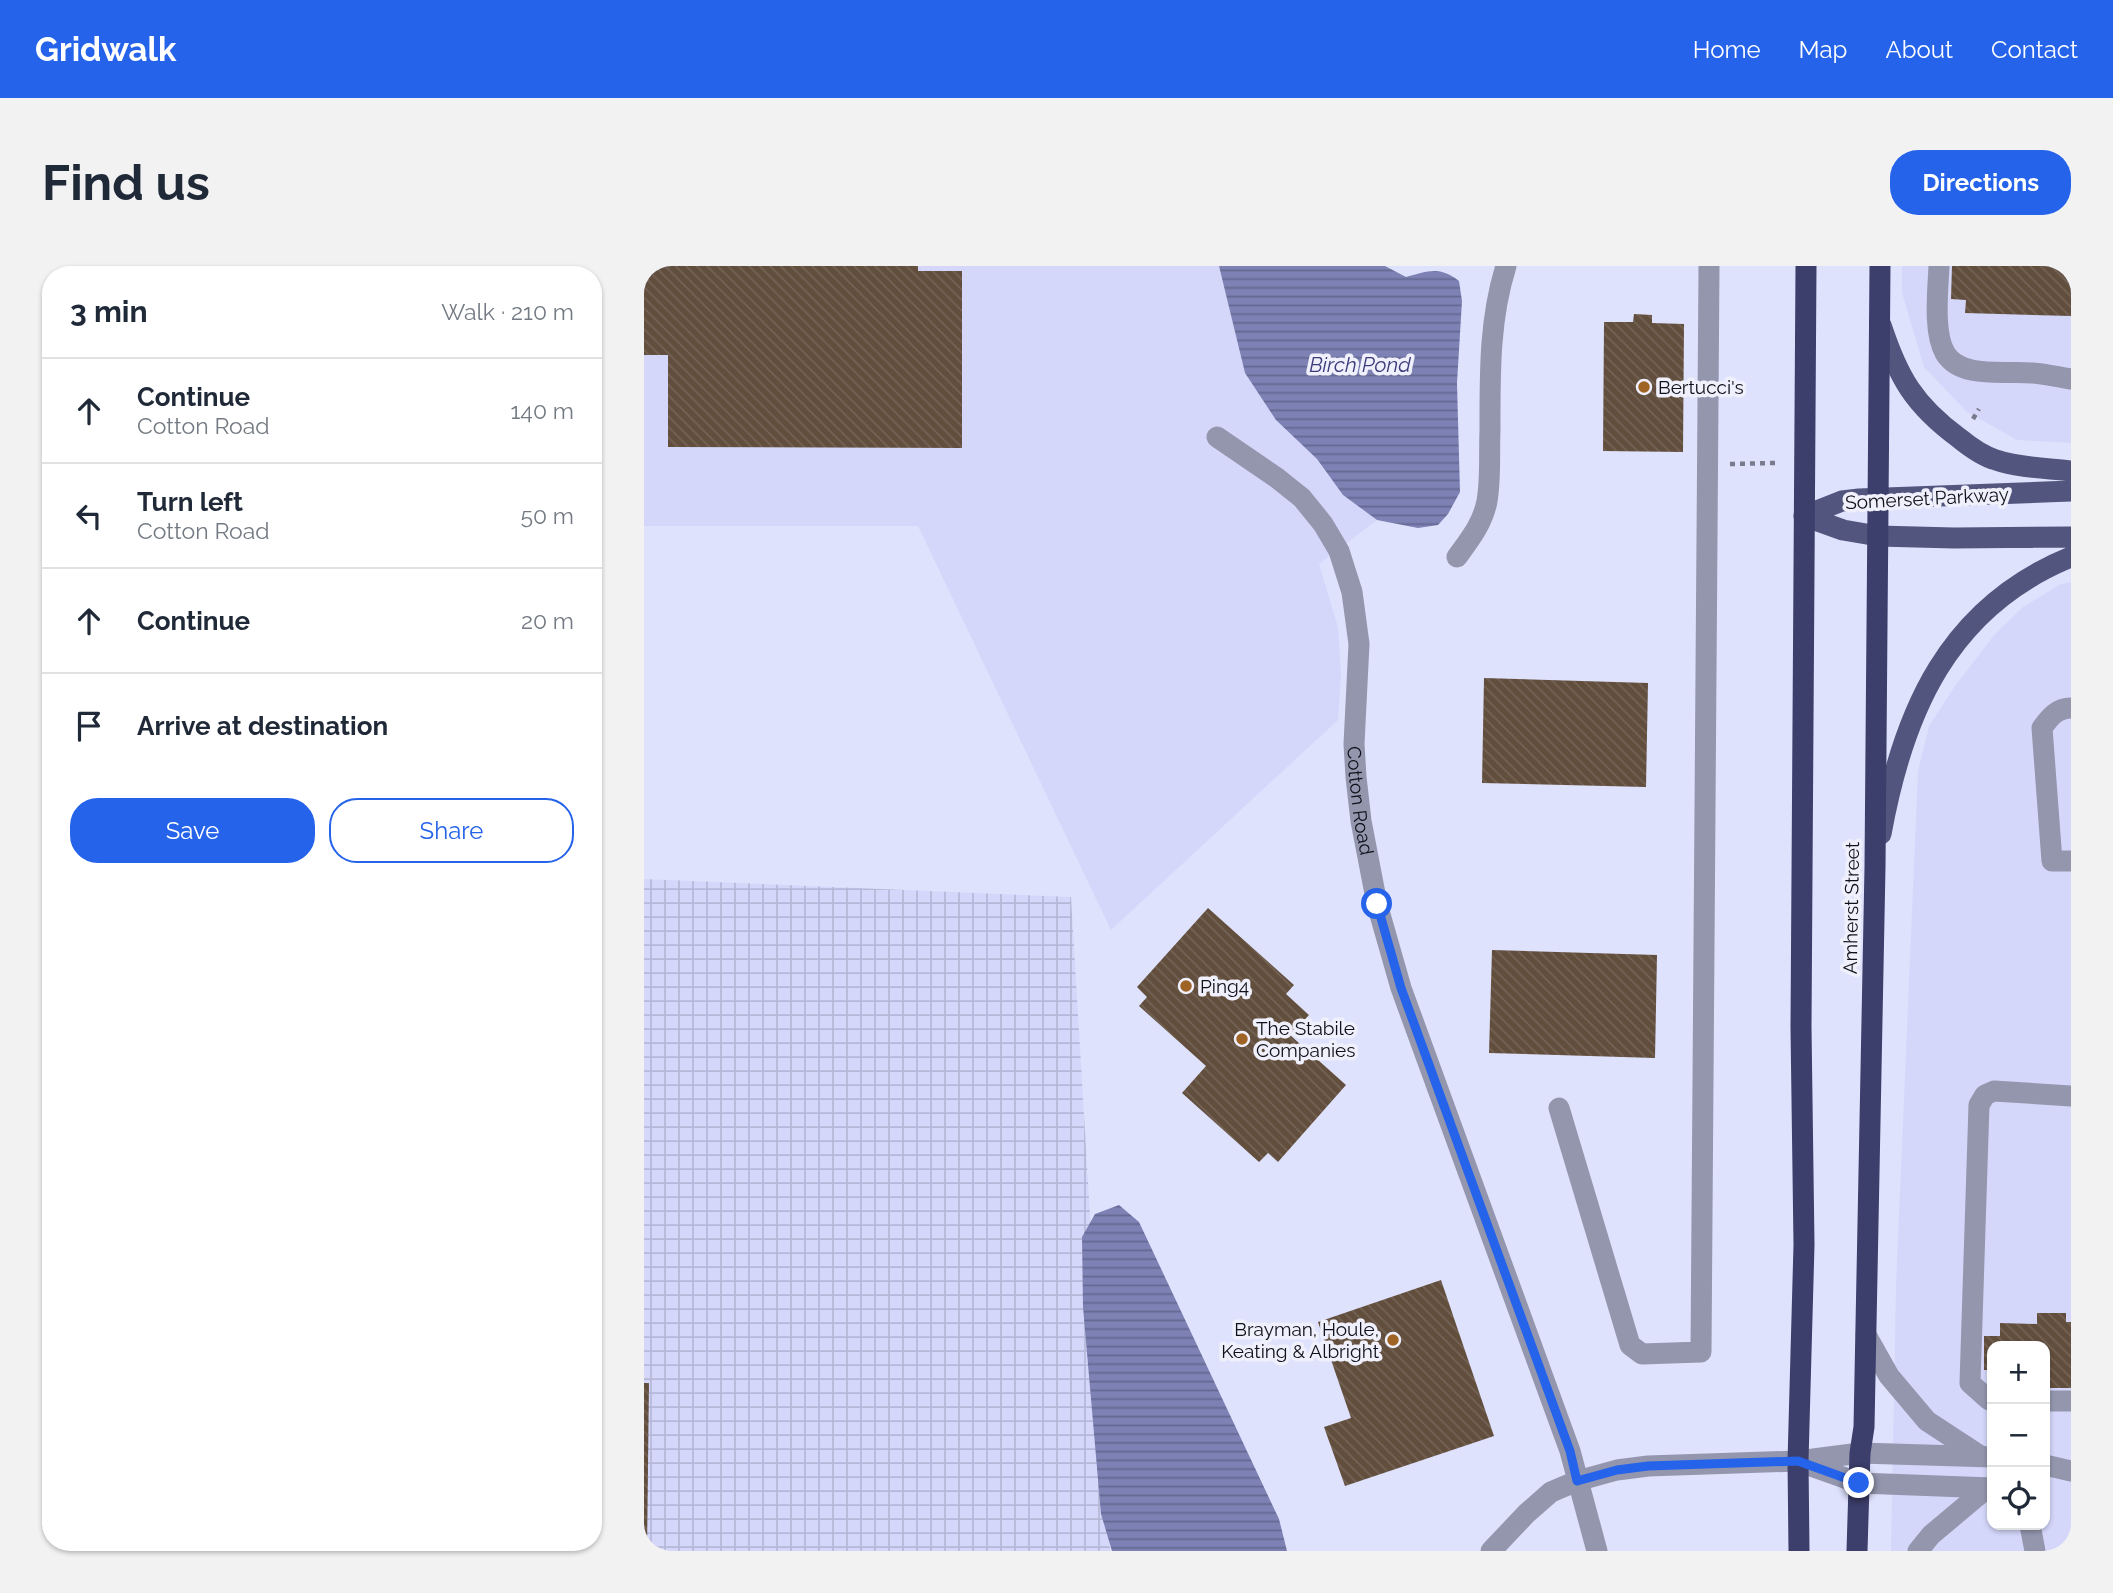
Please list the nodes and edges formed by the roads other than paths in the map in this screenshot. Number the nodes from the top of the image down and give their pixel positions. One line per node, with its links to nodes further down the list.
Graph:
1 (1506, 266): 15 (street)
2 (1709, 266): 21 (street)
3 (1806, 266): 12 (highway)
4 (1880, 266): 6 (highway, Amherst Street)
5 (1939, 266): 7 (street)
6 (1880, 321): 9 (main road); 11 (highway, Amherst Street)
7 (2071, 379)
8 (1217, 437): 29 (street, Cotton Road)
9 (2071, 471)
10 (2071, 491): 11 (main road, Somerset Parkway)
11 (1879, 498): 12 (main road, Somerset Parkway); 13 (highway, Amherst Street)
12 (1804, 516): 13 (main road, Somerset Parkway); 28 (highway)
13 (1878, 536): 14 (main road, Somerset Parkway); 19 (highway, Amherst Street)
14 (2071, 537)
15 (1457, 557)
16 (2071, 557): 19 (main road)
17 (2071, 708): 18 (street)
18 (2071, 861)
19 (1875, 867): 22 (highway, Amherst Street)
20 (2071, 1096): 23 (street)
21 (1559, 1108)
22 (1866, 1335): 26 (highway, Amherst Street); 27 (street)
23 (1987, 1398)
24 (2050, 1401): 25 (street)
25 (2071, 1401)
26 (1860, 1453): 27 (street); 28 (street); 30 (highway, Amherst Street)
27 (1986, 1456)
28 (1798, 1461): 29 (street); 30 (street); 36 (highway)
29 (1577, 1481): 34 (street, Cotton Road); 35 (street)
30 (1859, 1483): 31 (street); 37 (highway, Amherst Street)
31 (1987, 1488)
32 (1987, 1490): 38 (street)
33 (2032, 1530): 39 (street)
34 (1591, 1549)
35 (1490, 1551)
36 (1799, 1551)
37 (1857, 1551)
38 (1918, 1551)
39 (2035, 1551)

